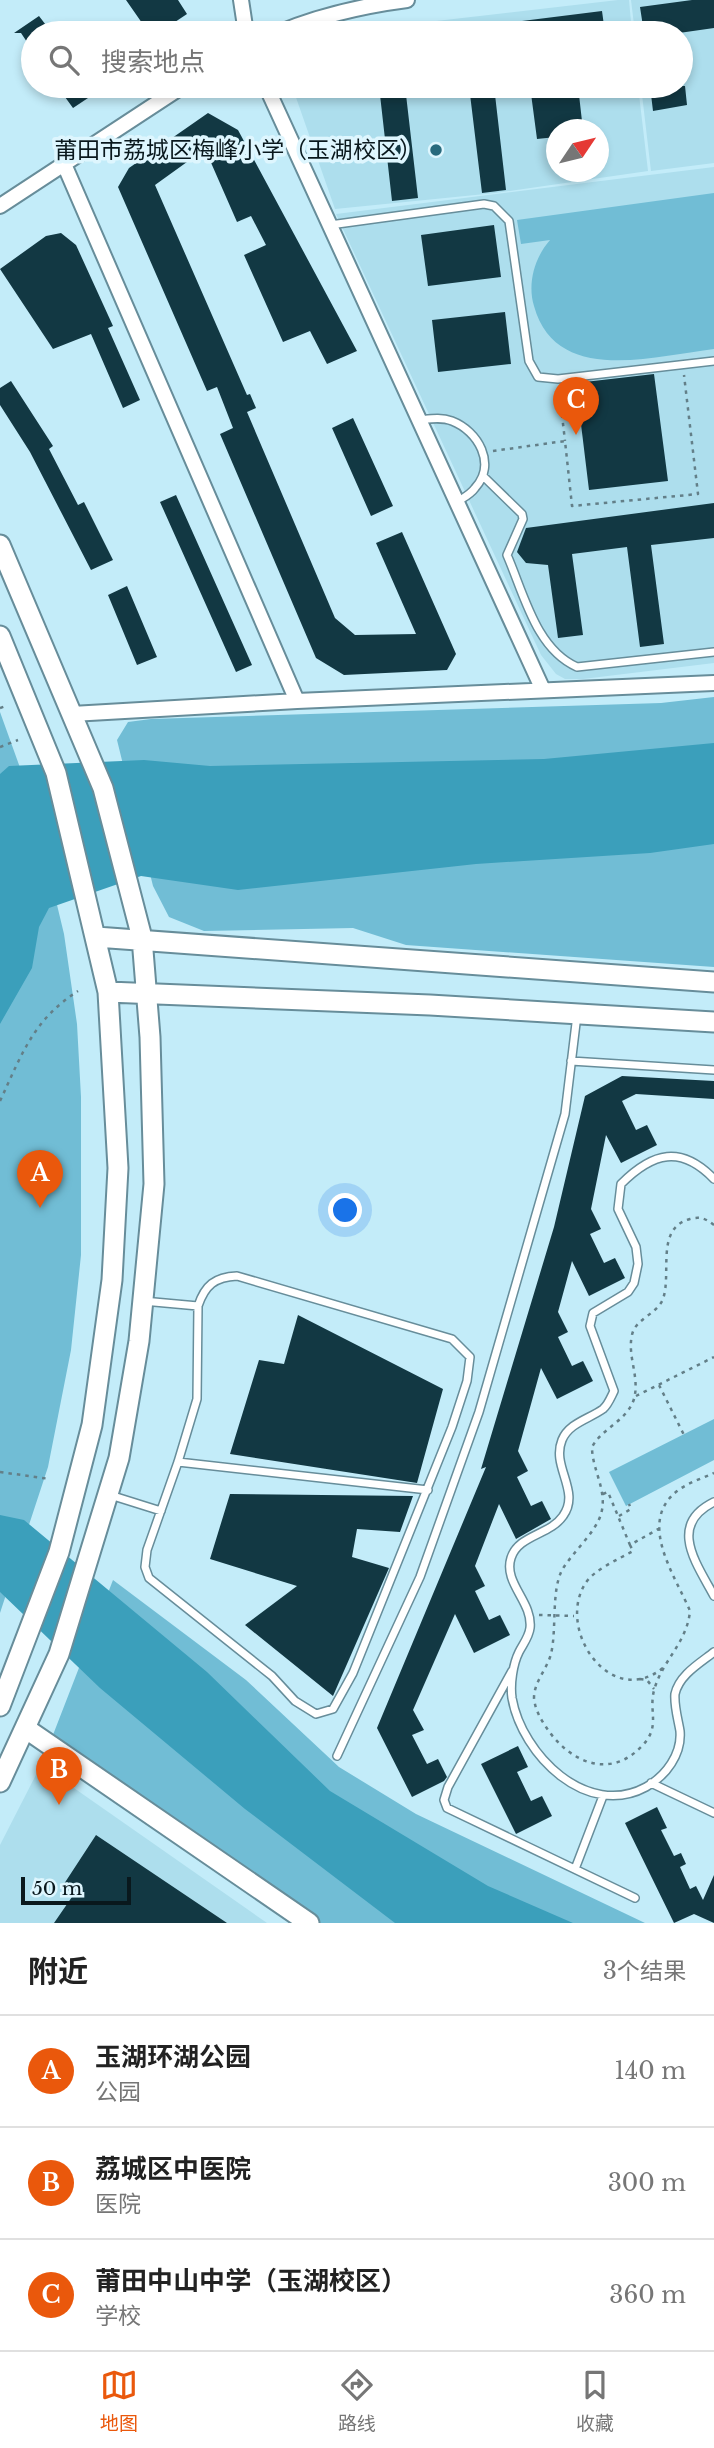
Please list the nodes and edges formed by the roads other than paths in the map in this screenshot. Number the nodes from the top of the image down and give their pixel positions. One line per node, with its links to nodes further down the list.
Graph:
1 (241, 0): 3 (street)
2 (407, 0): 4 (street)
3 (244, 21)
4 (308, 21)
5 (165, 98): 7 (street)
6 (272, 98): 9 (street)
7 (64, 164): 8 (street); 19 (street)
8 (0, 206)
9 (330, 225): 10 (lane); 11 (street)
10 (714, 361)
11 (419, 420): 12 (lane); 13 (street)
12 (483, 476): 13 (lane); 16 (lane)
13 (457, 502): 18 (street)
14 (0, 545): 20 (main road)
15 (0, 636): 21 (main road)
16 (714, 652)
17 (714, 683): 18 (street)
18 (543, 690): 19 (street)
19 (297, 701): 20 (street)
20 (72, 715): 22 (main road)
21 (96, 937): 22 (main road); 24 (main road)
22 (142, 938): 23 (main road); 25 (main road)
23 (714, 982)
24 (108, 992): 25 (main road); 41 (main road)
25 (145, 995): 26 (main road); 31 (main road)
26 (577, 1014): 27 (main road); 28 (lane)
27 (714, 1023)
28 (571, 1061): 29 (lane); 43 (lane)
29 (714, 1070)
30 (714, 1179): 40 (lane)
31 (143, 1301): 32 (lane); 35 (main road)
32 (198, 1306): 33 (lane); 34 (lane)
33 (178, 1462): 34 (lane); 37 (lane)
34 (428, 1490): 37 (lane)
35 (109, 1495): 37 (lane); 42 (main road)
36 (714, 1502): 38 (lane)
37 (160, 1511)
38 (714, 1596)
39 (714, 1653): 45 (lane)
40 (514, 1667): 46 (lane); 48 (lane)
41 (0, 1706)
42 (25, 1728): 44 (main road); 50 (main road)
43 (337, 1756)
44 (0, 1782)
45 (651, 1783): 46 (lane); 47 (lane)
46 (603, 1796): 48 (lane)
47 (714, 1812)
48 (575, 1869): 49 (lane)
49 (635, 1898)
50 (309, 1923)

